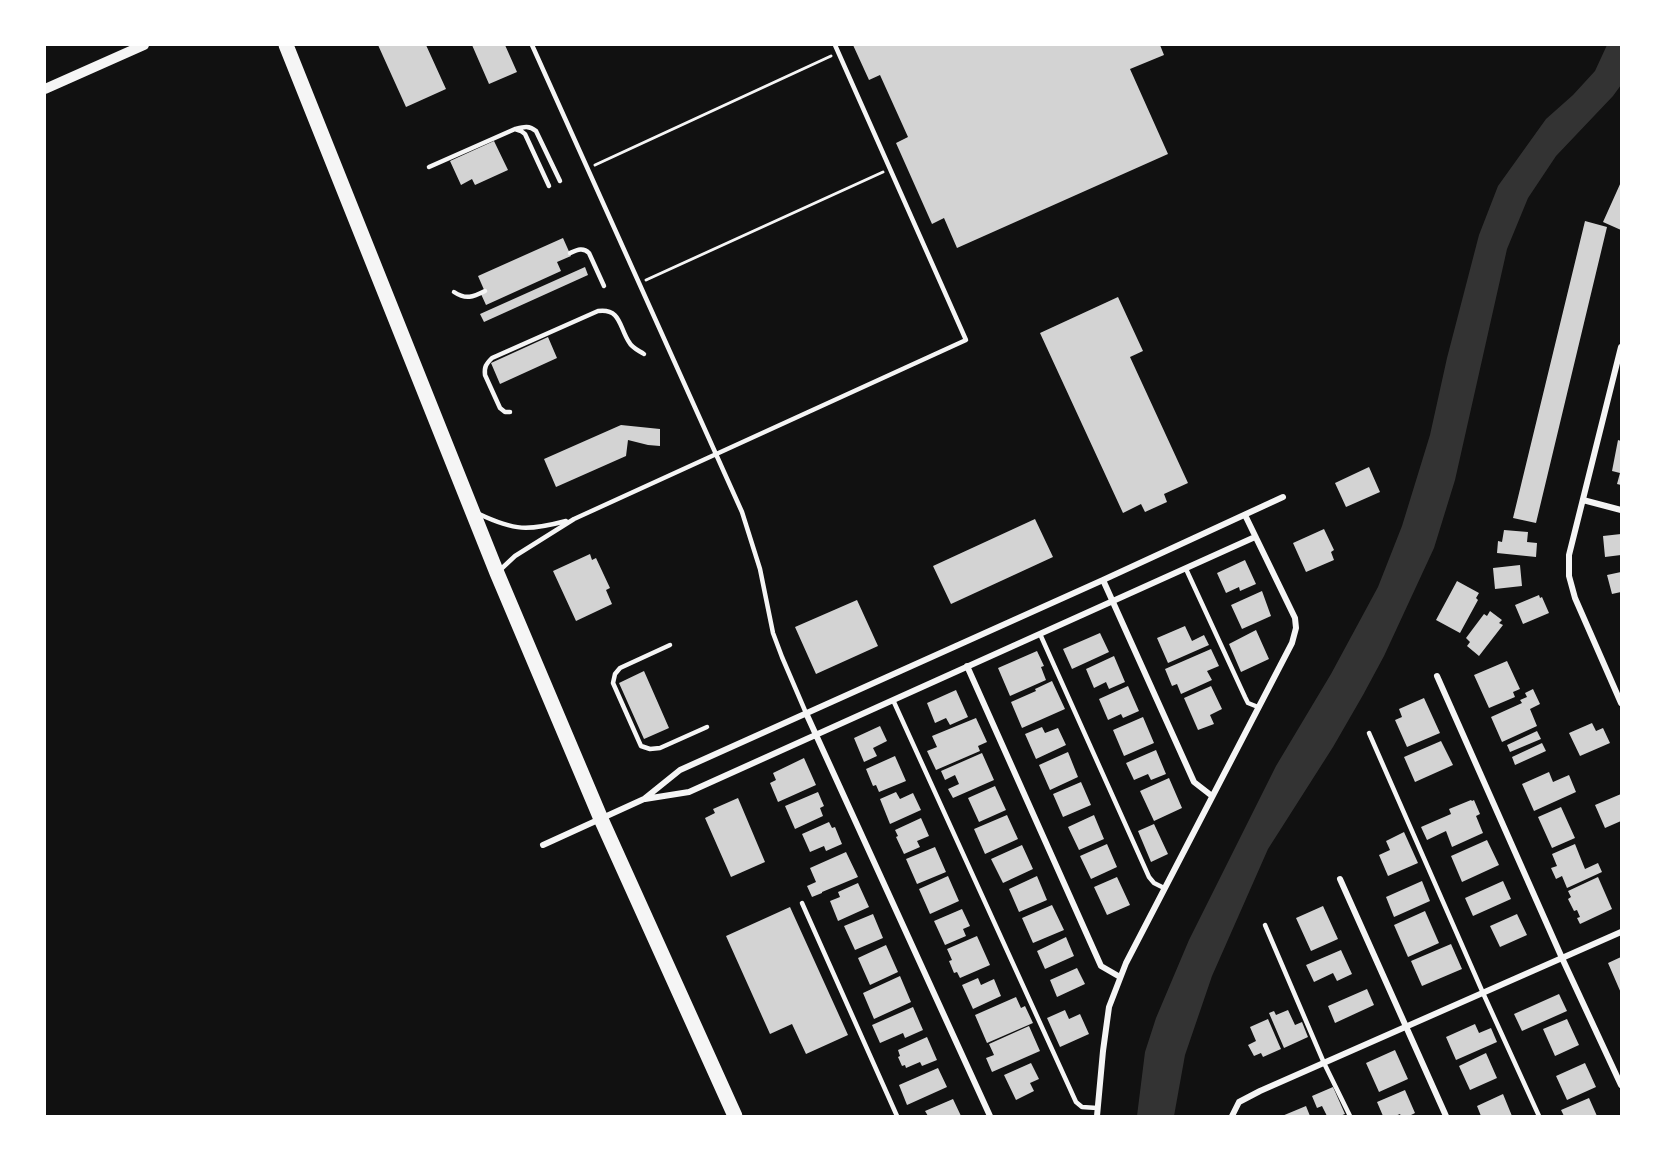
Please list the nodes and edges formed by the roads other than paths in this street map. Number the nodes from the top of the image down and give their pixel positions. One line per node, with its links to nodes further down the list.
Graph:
1 (144, 45): 5 (street)
2 (286, 45): 20 (highway)
3 (532, 45): 17 (lane)
4 (835, 45): 17 (lane)
5 (45, 89)
6 (515, 129): 7 (lane); 8 (lane); 9 (lane)
7 (429, 167)
8 (560, 181)
9 (549, 186)
10 (570, 253): 11 (lane)
11 (604, 286)
12 (485, 291): 13 (lane)
13 (454, 292)
14 (1620, 351): 19 (street)
15 (644, 354): 16 (lane)
16 (510, 412)
17 (716, 454): 23 (lane); 36 (lane)
18 (1283, 497): 22 (street)
19 (1583, 500): 21 (street); 34 (street)
20 (471, 510): 23 (lane); 26 (highway)
21 (1621, 510)
22 (1245, 515): 24 (street); 27 (street)
23 (574, 519): 26 (lane)
24 (1255, 537): 25 (street); 35 (street)
25 (1186, 569): 28 (street); 35 (lane)
26 (497, 573): 42 (highway)
27 (1103, 580): 28 (street); 36 (street)
28 (1113, 602): 29 (street); 40 (street)
29 (1040, 634): 31 (street); 45 (lane)
30 (670, 645): 37 (lane)
31 (968, 666): 33 (street); 50 (street)
32 (1437, 676): 49 (street)
33 (893, 700): 39 (street); 55 (lane)
34 (1621, 703)
35 (1258, 707): 40 (street)
36 (806, 713): 39 (street); 41 (street)
37 (708, 727)
38 (1369, 733): 51 (lane)
39 (816, 735): 41 (street); 58 (street)
40 (1212, 796): 45 (street)
41 (644, 799): 42 (street)
42 (601, 819): 43 (street); 56 (highway)
43 (543, 845)
44 (1340, 879): 52 (street)
45 (1164, 888): 50 (street)
46 (802, 903): 57 (lane)
47 (1265, 925): 53 (lane)
48 (1621, 932): 49 (street)
49 (1562, 958): 51 (street); 54 (street)
50 (1120, 977): 55 (street)
51 (1483, 993): 52 (street); 63 (lane)
52 (1406, 1028): 53 (street); 62 (street)
53 (1324, 1064): 60 (street); 61 (lane)
54 (1621, 1085)
55 (1097, 1108): 59 (street)
56 (735, 1116)
57 (897, 1116)
58 (990, 1116)
59 (1097, 1116)
60 (1232, 1116)
61 (1350, 1116)
62 (1446, 1116)
63 (1539, 1116)

